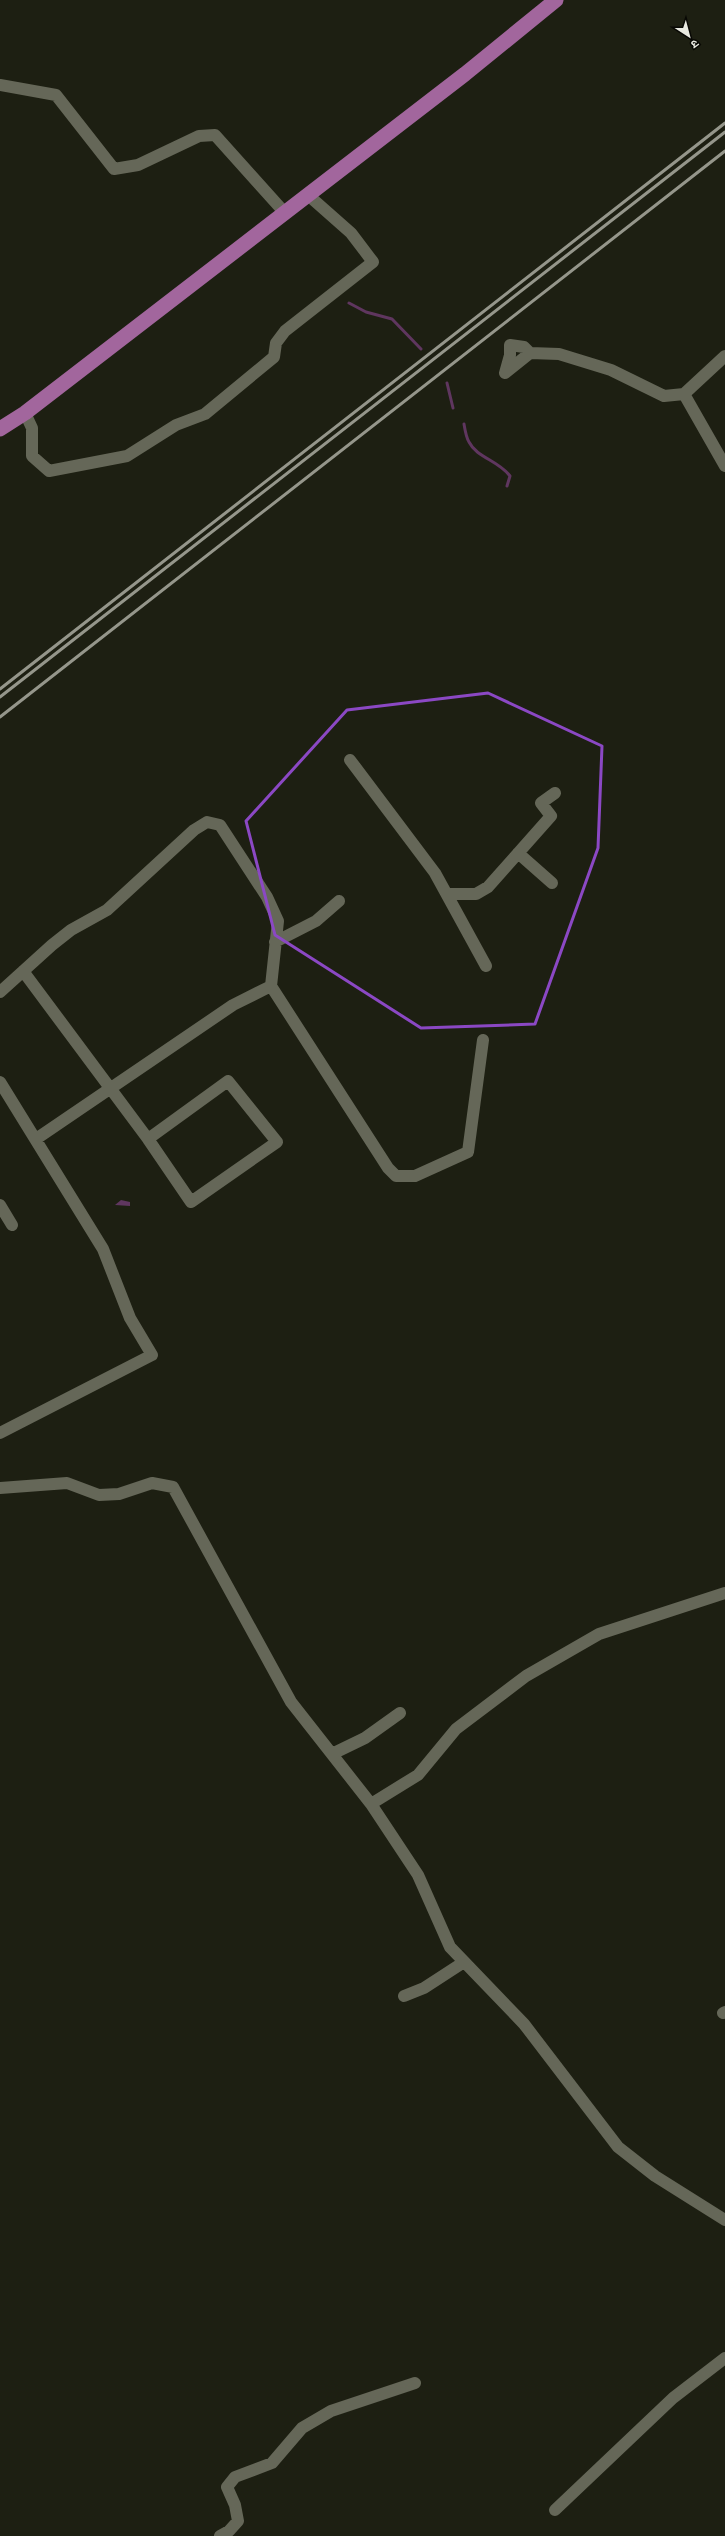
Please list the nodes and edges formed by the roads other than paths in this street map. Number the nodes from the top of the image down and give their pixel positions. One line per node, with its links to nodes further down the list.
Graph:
1 (556, 0): 3 (main road)
2 (0, 84): 4 (street)
3 (308, 196): 4 (main road); 8 (street)
4 (285, 213): 8 (main road)
5 (530, 352): 7 (street)
6 (725, 356): 7 (street)
7 (684, 394): 10 (street)
8 (25, 413): 9 (main road)
9 (0, 428)
10 (725, 466)
11 (350, 760): 15 (street)
12 (555, 793): 13 (street)
13 (518, 853): 14 (street); 15 (street)
14 (552, 883)
15 (447, 894): 18 (street)
16 (339, 901): 17 (street)
17 (275, 942): 19 (street); 20 (street)
18 (486, 966)
19 (23, 971): 21 (street); 24 (street)
20 (271, 986): 22 (street); 24 (street)
21 (0, 992)
22 (484, 1040)
23 (0, 1082): 25 (street)
24 (110, 1089): 25 (street); 26 (street)
25 (36, 1139): 29 (street)
26 (148, 1139): 26 (street)
27 (0, 1205): 28 (street)
28 (12, 1225)
29 (0, 1434)
30 (0, 1488): 33 (street)
31 (725, 1593): 34 (street)
32 (400, 1713): 33 (street)
33 (332, 1754): 34 (street)
34 (372, 1804): 35 (street)
35 (464, 1962): 36 (street); 37 (street)
36 (404, 1996)
37 (725, 2220)
38 (725, 2358): 40 (street)
39 (415, 2383): 41 (street)
40 (555, 2510)
41 (220, 2536)

